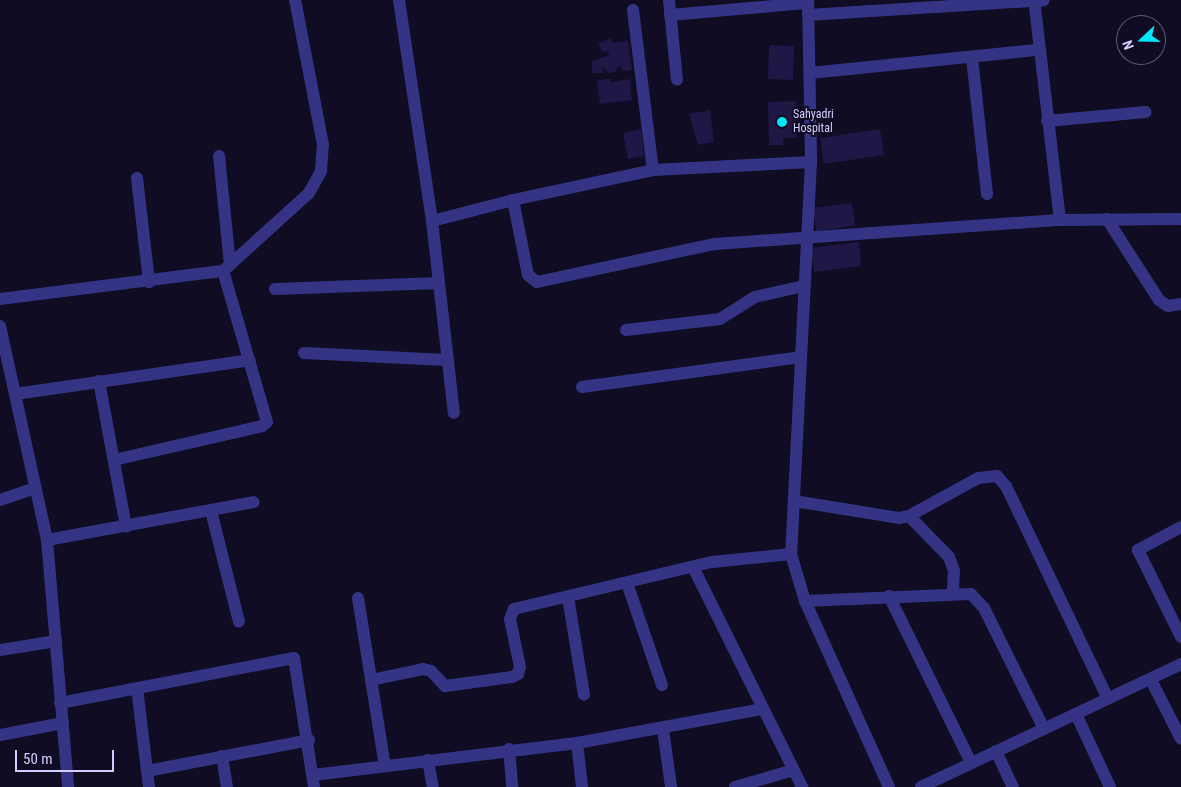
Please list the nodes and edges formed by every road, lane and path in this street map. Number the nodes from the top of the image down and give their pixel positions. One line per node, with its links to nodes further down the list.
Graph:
1 (295, 0): 25 (street)
2 (399, 0): 23 (street)
3 (669, 0): 7 (street)
4 (1038, 0): 5 (street); 8 (street)
5 (808, 6): 7 (street); 10 (street)
6 (633, 10): 16 (street)
7 (670, 15): 11 (street)
8 (1038, 50): 9 (street); 13 (street)
9 (972, 58): 10 (street); 18 (street)
10 (810, 73): 15 (street)
11 (677, 80)
12 (1146, 112): 13 (street)
13 (1047, 121): 21 (street)
14 (219, 156): 25 (street)
15 (811, 162): 16 (street); 24 (street)
16 (653, 170): 19 (street)
17 (137, 178): 26 (street)
18 (987, 194)
19 (513, 200): 23 (street); 24 (street)
20 (1181, 219): 22 (street)
21 (1060, 220): 22 (street); 24 (street)
22 (1108, 220): 31 (street)
23 (432, 222): 27 (street)
24 (808, 237): 28 (street)
25 (226, 267): 26 (street); 36 (street)
26 (149, 282): 30 (street)
27 (439, 283): 29 (street); 37 (street)
28 (804, 286): 33 (street); 35 (street)
29 (275, 290)
30 (0, 299)
31 (1181, 304)
32 (0, 326): 40 (street)
33 (626, 330)
34 (304, 353): 37 (street)
35 (800, 357): 39 (street); 45 (street)
36 (250, 360): 38 (street); 42 (street)
37 (447, 360): 41 (street)
38 (99, 381): 40 (street); 42 (street)
39 (582, 387)
40 (15, 394): 43 (street)
41 (454, 414)
42 (114, 460): 49 (street)
43 (35, 488): 44 (street); 51 (street)
44 (0, 500)
45 (794, 501): 48 (street); 52 (street)
46 (254, 502): 47 (street)
47 (211, 511): 49 (street); 60 (street)
48 (909, 516): 55 (street); 70 (street)
49 (126, 527): 51 (street)
50 (1181, 527): 61 (street)
51 (47, 540): 62 (street)
52 (791, 554): 53 (street); 59 (street)
53 (693, 567): 54 (street); 72 (street)
54 (627, 583): 57 (street); 67 (street)
55 (954, 593): 56 (street); 76 (street)
56 (890, 596): 59 (street); 85 (street)
57 (568, 597): 65 (street); 69 (street)
58 (358, 598): 65 (street)
59 (805, 601): 99 (street)
60 (238, 622)
61 (1181, 637)
62 (56, 641): 63 (street); 71 (street)
63 (0, 650)
64 (1181, 664): 66 (street)
65 (371, 680): 86 (street)
66 (1151, 680): 70 (street); 78 (street)
67 (662, 686)
68 (137, 688): 71 (street); 79 (street); 88 (street)
69 (584, 695)
70 (1108, 698): 73 (street)
71 (60, 703): 74 (street)
72 (764, 709): 75 (street); 87 (street)
73 (1076, 714): 76 (street); 102 (street)
74 (63, 723): 77 (street); 90 (street)
75 (663, 728): 80 (street); 96 (street)
76 (1044, 729): 82 (street)
77 (0, 735)
78 (1181, 739)
79 (309, 740): 83 (street); 89 (street)
80 (577, 743): 81 (street); 95 (street)
81 (509, 749): 84 (street); 94 (street)
82 (996, 751): 85 (street); 101 (street)
83 (222, 756): 88 (street); 92 (street)
84 (428, 760): 86 (street); 93 (street)
85 (971, 763): 100 (street)
86 (385, 766): 89 (street)
87 (794, 770): 97 (street); 98 (street)
88 (147, 771): 91 (street)
89 (314, 781)
90 (68, 787)
91 (149, 787)
92 (228, 787)
93 (433, 787)
94 (512, 787)
95 (582, 787)
96 (670, 787)
97 (735, 787)
98 (802, 787)
99 (889, 787)
100 (921, 787)
101 (1013, 787)
102 (1110, 787)

